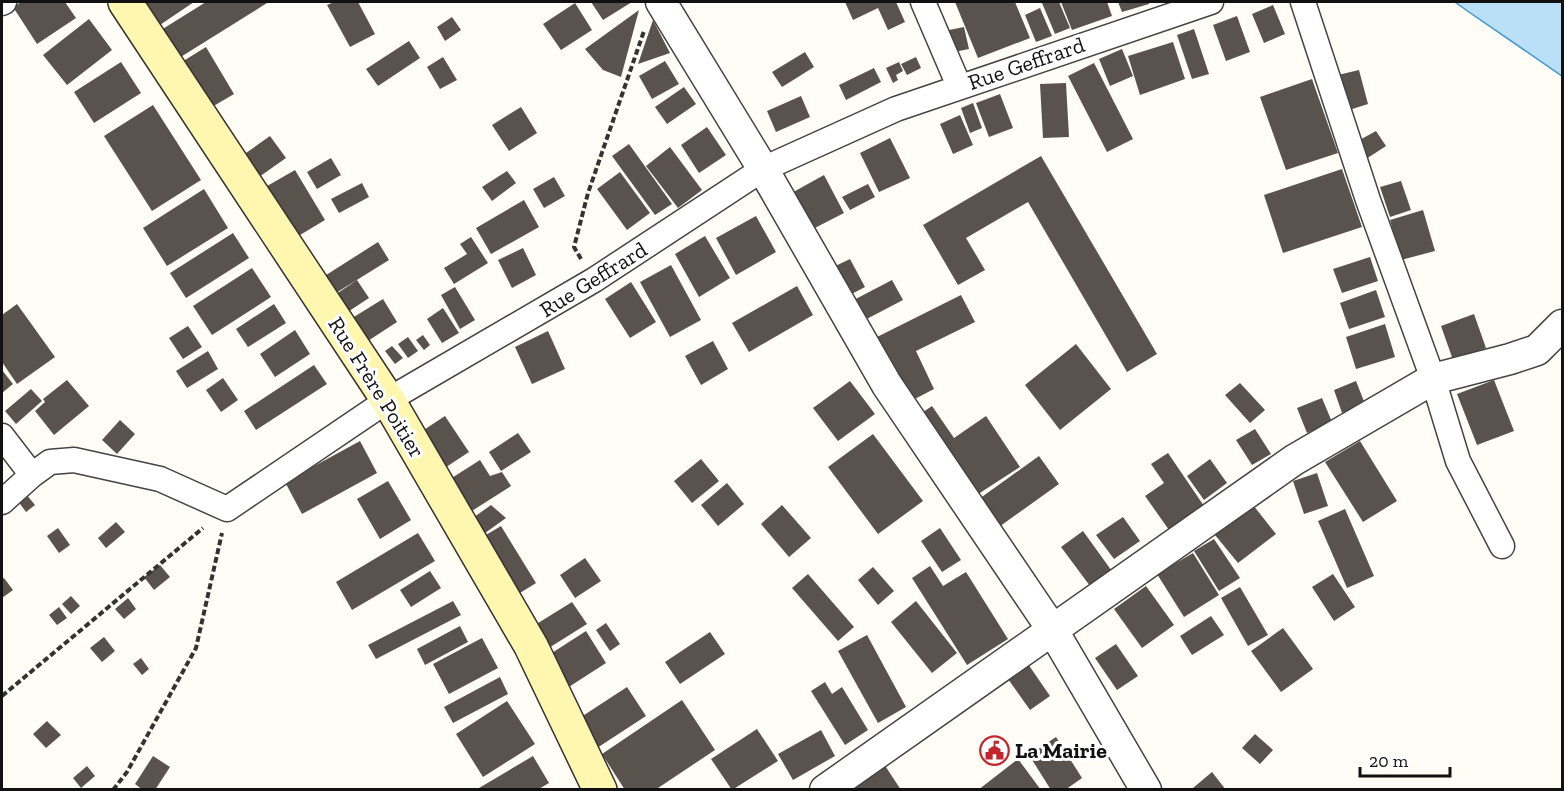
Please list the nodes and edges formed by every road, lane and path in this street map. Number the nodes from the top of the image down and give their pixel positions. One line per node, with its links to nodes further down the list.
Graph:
1 (124, 2): 11 (main road, Rue Frère Poitier)
2 (923, 2): 6 (street)
3 (1211, 2): 6 (street, Rue Geffrard)
4 (1303, 2): 10 (street)
5 (654, 12): 7 (street); 8 (path)
6 (959, 86): 7 (street, Rue Geffrard)
7 (763, 169): 8 (street, Rue Geffrard); 17 (street)
8 (594, 280): 11 (street, Rue Geffrard)
9 (1563, 325): 10 (street)
10 (1433, 379): 16 (street); 17 (street)
11 (388, 400): 15 (street, Rue Geffrard); 20 (main road, Rue Frère Poitier)
12 (2, 436): 13 (street)
13 (32, 475): 14 (street); 15 (street)
14 (2, 502)
15 (227, 509): 18 (path); 19 (path)
16 (1502, 546)
17 (1052, 629): 21 (street); 22 (street)
18 (2, 696)
19 (113, 789)
20 (600, 789)
21 (825, 789)
22 (1146, 789)

